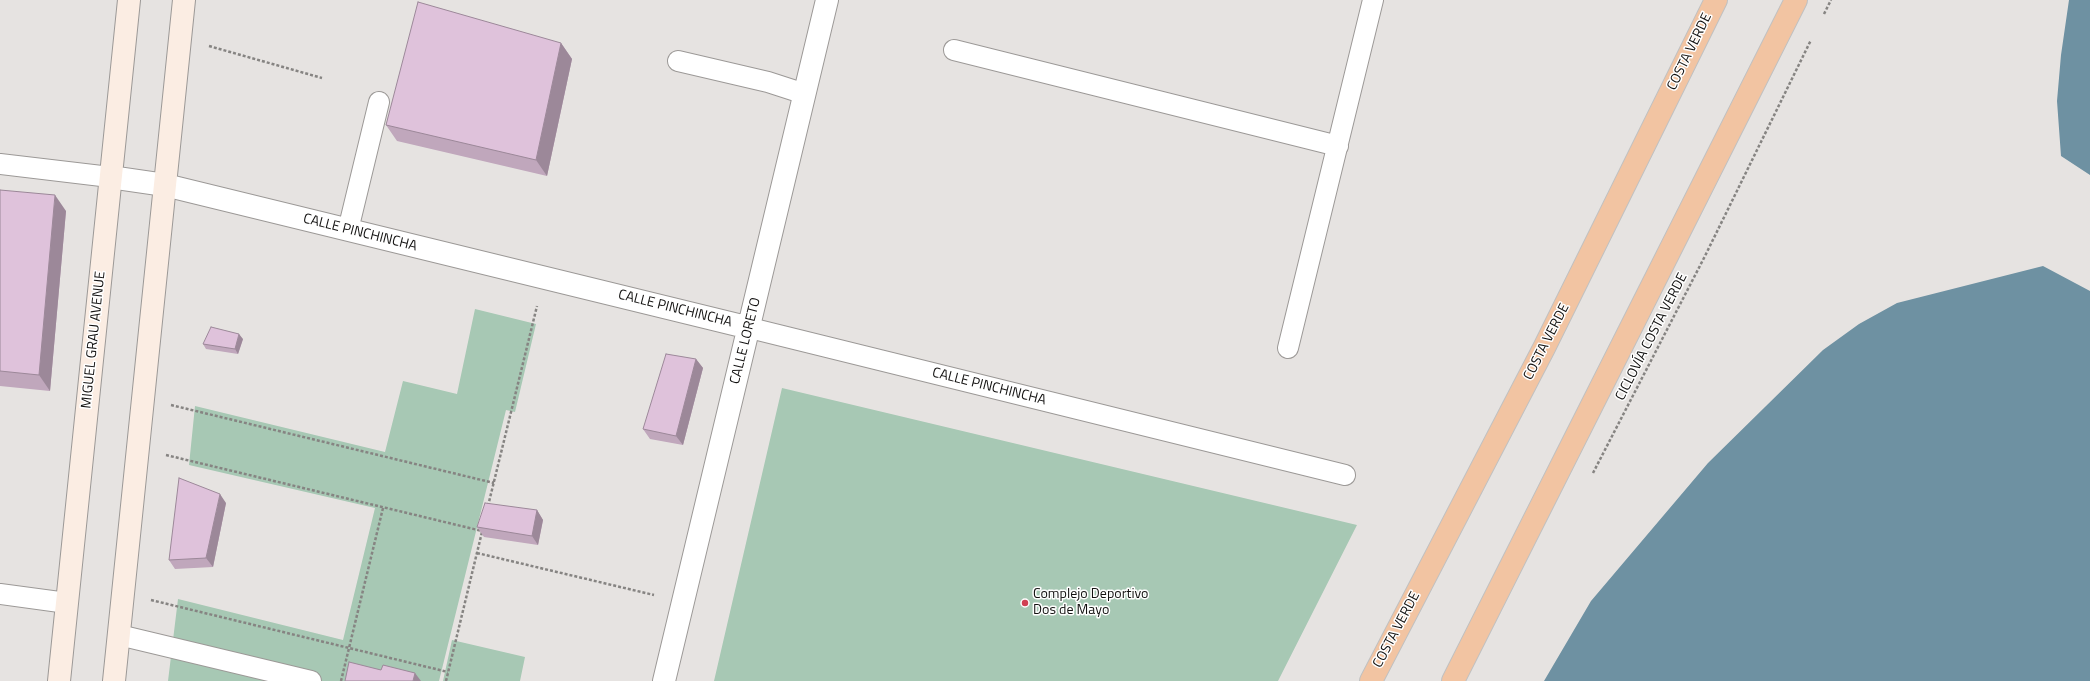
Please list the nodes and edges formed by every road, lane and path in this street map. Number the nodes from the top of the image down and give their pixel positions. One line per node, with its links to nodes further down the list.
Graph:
1 (129, 0): 18 (main road, MIGUEL GRAU AVENUE)
2 (184, 0): 10 (main road)
3 (827, 0): 14 (street, CALLE LORETO)
4 (1373, 0): 16 (lane)
5 (1716, 0): 47 (highway, COSTA VERDE)
6 (1796, 0): 48 (highway)
7 (1831, 0): 8 (path)
8 (1820, 21)
9 (1814, 36): 27 (path, CICLOVÍA COSTA VERDE)
10 (180, 38): 13 (path); 19 (main road)
11 (954, 50): 16 (lane)
12 (678, 61): 14 (lane)
13 (322, 78)
14 (805, 94): 22 (street, CALLE LORETO)
15 (379, 102): 20 (lane)
16 (1338, 146): 23 (lane)
17 (0, 164): 18 (lane, CALLE PINCHINCHA)
18 (110, 177): 19 (street, CALLE PINCHINCHA); 36 (main road, MIGUEL GRAU AVENUE)
19 (165, 186): 20 (street, CALLE PINCHINCHA); 24 (main road)
20 (348, 230): 21 (street, CALLE PINCHINCHA)
21 (544, 277): 22 (street, CALLE PINCHINCHA); 28 (path)
22 (750, 328): 26 (lane, CALLE PINCHINCHA); 37 (street, CALLE LORETO)
23 (1288, 348)
24 (143, 398): 25 (main road); 28 (path)
25 (138, 448): 29 (path); 34 (main road)
26 (1345, 475)
27 (1592, 476)
28 (494, 483): 30 (path)
29 (383, 508): 32 (path); 39 (path)
30 (487, 510)
31 (484, 524): 32 (path)
32 (482, 531): 33 (path)
33 (477, 553): 37 (path); 40 (path)
34 (123, 593): 38 (main road); 39 (path)
35 (0, 594): 36 (lane)
36 (67, 602): 41 (main road, MIGUEL GRAU AVENUE)
37 (683, 602): 46 (street, CALLE LORETO)
38 (119, 635): 42 (main road); 43 (lane)
39 (349, 647): 40 (path); 44 (path)
40 (448, 672): 45 (path)
41 (59, 681)
42 (114, 681)
43 (311, 681)
44 (341, 681)
45 (446, 681)
46 (664, 681)
47 (1371, 681)
48 (1453, 681)

